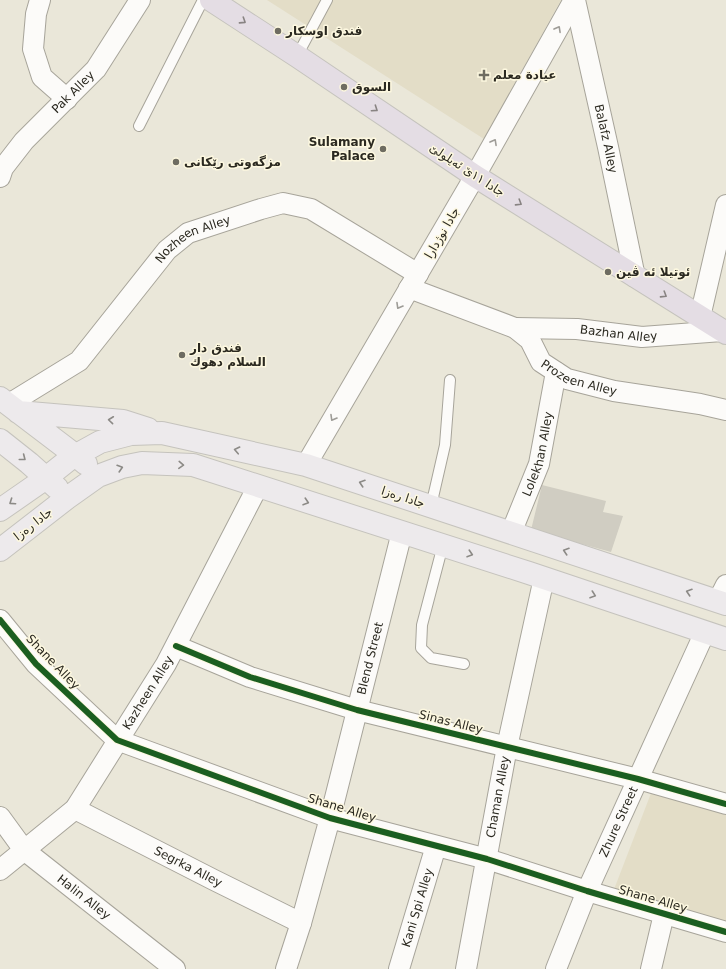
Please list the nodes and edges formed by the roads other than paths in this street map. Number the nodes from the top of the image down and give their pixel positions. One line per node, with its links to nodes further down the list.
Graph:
1 (40, 0): 8 (street)
2 (140, 0): 8 (street, Pak Alley)
3 (203, 0): 9 (lane)
4 (211, 0): 7 (highway, جادا ١١ێ ئه‌یلولێ, one-way to 7)
5 (327, 0): 7 (lane)
6 (569, 1): 10 (street, جادا نوژدارا, one-way to 6); 14 (street, Balafz Alley)
7 (297, 56): 10 (highway, جادا ١١ێ ئه‌یلولێ, one-way to 10)
8 (67, 99): 11 (street, Pak Alley)
9 (139, 126)
10 (475, 176): 14 (highway, جادا ١١ێ ئه‌یلولێ, one-way to 14); 15 (street, جادا نوژدارا)
11 (0, 177)
12 (726, 205): 13 (street)
13 (719, 265): 16 (street)
14 (635, 277): 16 (highway, جادا ١١ێ ئه‌یلولێ, one-way to 16)
15 (413, 281): 17 (street, Prozeen Alley); 21 (street, Nozheen Alley); 26 (street, جادا نوژدارا, one-way to 26)
16 (700, 317): 18 (highway, جادا ١١ێ ئه‌یلولێ)
17 (515, 328): 18 (street, Bazhan Alley); 19 (street, Prozeen Alley)
18 (724, 332)
19 (556, 372): 22 (street, Prozeen Alley); 34 (street, Lolekhan Alley)
20 (450, 380): 31 (lane)
21 (9, 405): 23 (main road, one-way to 21); 25 (main road)
22 (726, 410)
23 (162, 433): 25 (main road, جادا ره‌زا); 26 (main road, جادا ره‌زا, one-way to 23)
24 (0, 440): 28 (main road, one-way to 28)
25 (75, 455): 27 (main road); 28 (main road, جادا ره‌زا)
26 (306, 465): 31 (main road, جادا ره‌زا, one-way to 26)
27 (98, 476): 29 (main road, جادا ره‌زا, one-way to 29); 30 (main road, جادا ره‌زا)
28 (46, 478): 30 (main road); 32 (main road, one-way to 32)
29 (258, 486): 33 (main road, one-way to 33); 42 (street, Kazheen Alley)
30 (67, 498): 36 (main road, جادا ره‌زا)
31 (431, 506): 34 (main road, جادا ره‌زا)
32 (0, 510)
33 (402, 532): 35 (main road); 44 (street, Blend Street)
34 (511, 533): 38 (main road, جادا ره‌زا, one-way to 34)
35 (443, 545): 37 (main road, one-way to 37); 43 (lane)
36 (0, 550)
37 (544, 578): 40 (main road, one-way to 40); 46 (street, Chaman Alley)
38 (723, 597)
39 (0, 620): 45 (street, Shane Alley)
40 (705, 632): 41 (main road); 47 (street, Zhure Street)
41 (726, 639)
42 (176, 646): 44 (street, Sinas Alley); 45 (street, Kazheen Alley)
43 (464, 664)
44 (357, 710): 46 (street, Sinas Alley); 51 (street, Blend Street)
45 (117, 740): 49 (street, Kazheen Alley); 51 (street, Shane Alley)
46 (507, 747): 47 (street, Sinas Alley); 54 (street, Chaman Alley)
47 (638, 779): 48 (street, Sinas Alley); 56 (street, Zhure Street)
48 (726, 804)
49 (75, 809): 53 (street, Kazheen Alley); 58 (street, Segrka Alley)
50 (0, 817): 53 (street, Halin Alley)
51 (330, 818): 52 (street, Shane Alley); 58 (street, Blend Street)
52 (436, 846): 54 (street, Shane Alley); 62 (street, Kani Spi Alley)
53 (24, 850): 55 (street, Kazheen Alley); 60 (street, Halin Alley)
54 (487, 859): 56 (street, Shane Alley); 63 (street, Chaman Alley)
55 (0, 870)
56 (587, 891): 57 (street, Shane Alley); 64 (street, Zhure Street)
57 (664, 914): 59 (street, Shane Alley); 65 (street)
58 (301, 923): 61 (street, Blend Street)
59 (726, 932)
60 (175, 969)
61 (286, 969)
62 (399, 969)
63 (466, 969)
64 (556, 969)
65 (651, 969)

